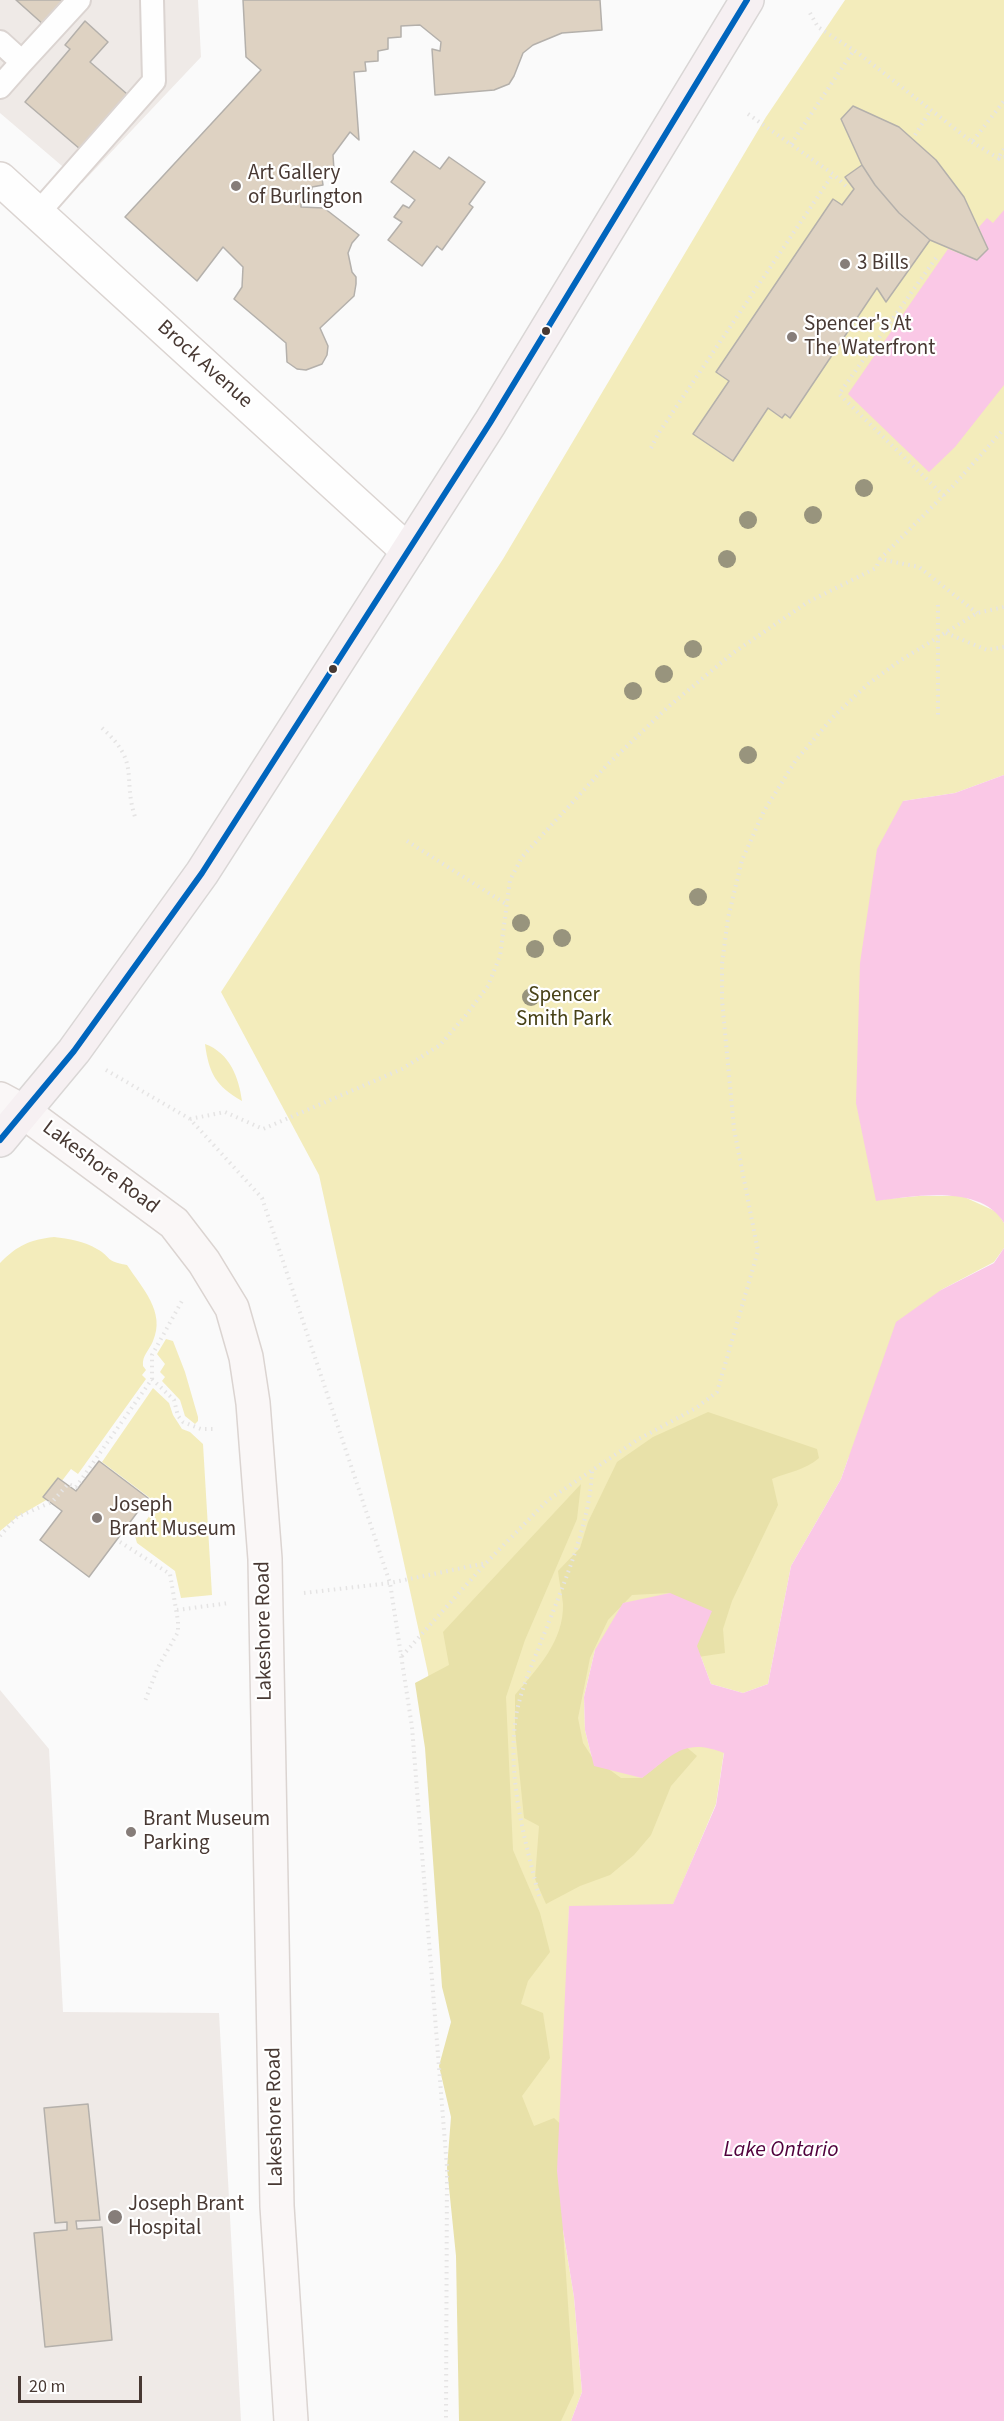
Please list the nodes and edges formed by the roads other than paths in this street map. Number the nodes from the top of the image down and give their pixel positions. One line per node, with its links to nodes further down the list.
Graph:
1 (79, 0): 5 (lane)
2 (152, 0): 8 (lane)
3 (747, 0): 9 (main road, Lakeshore Road)
4 (0, 42): 5 (lane)
5 (22, 62): 6 (lane)
6 (0, 87)
7 (0, 179): 8 (street, Brock Avenue)
8 (38, 213): 9 (street, Brock Avenue)
9 (408, 551): 10 (main road, Lakeshore Road)
10 (12, 1105): 11 (main road); 12 (main road, Lakeshore Road)
11 (0, 1140)
12 (291, 2421)

